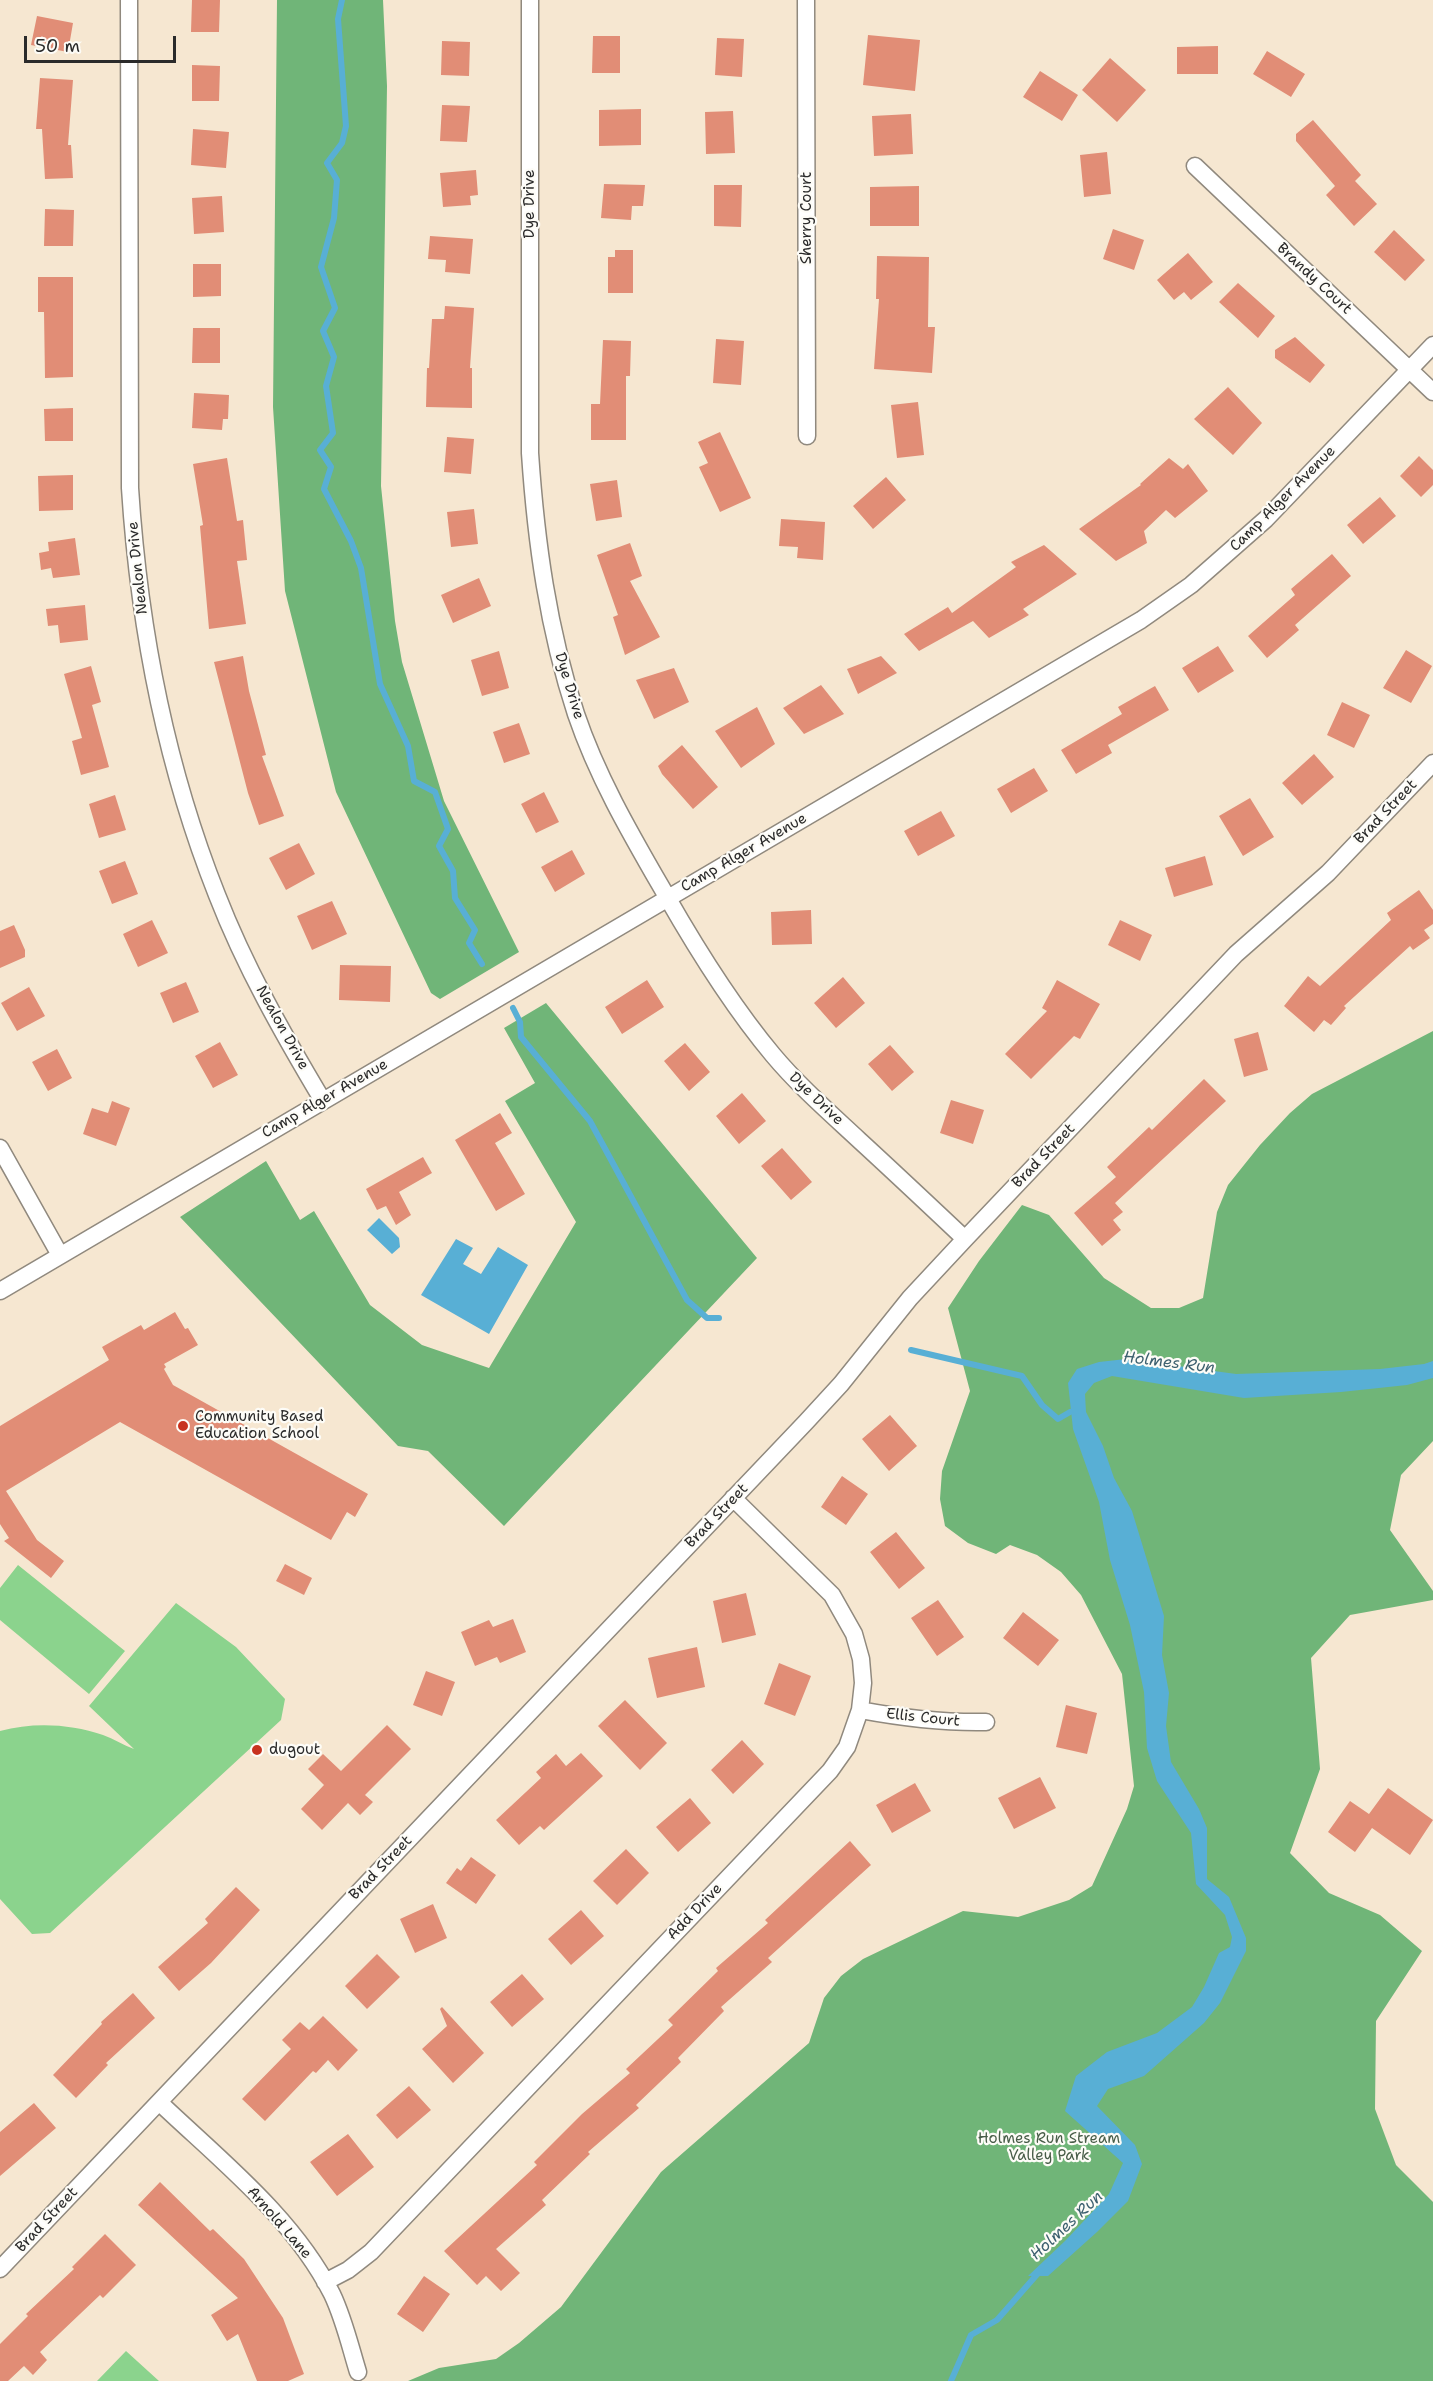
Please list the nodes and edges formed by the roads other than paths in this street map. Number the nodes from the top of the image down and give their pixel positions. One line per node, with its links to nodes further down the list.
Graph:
1 (129, 0): 11 (street, Nealon Drive)
2 (530, 0): 10 (street, Dye Drive)
3 (806, 0): 8 (street, Sherry Court)
4 (1195, 166): 6 (street, Brandy Court)
5 (1433, 345): 6 (street, Camp Alger Avenue)
6 (1410, 370): 7 (street, Brandy Court); 10 (street, Camp Alger Avenue)
7 (1433, 392)
8 (807, 436)
9 (1433, 763): 13 (street, Brad Street)
10 (668, 898): 11 (street, Camp Alger Avenue); 13 (street, Dye Drive)
11 (323, 1101): 14 (street, Camp Alger Avenue)
12 (0, 1148): 14 (street)
13 (965, 1239): 16 (street, Brad Street)
14 (60, 1255): 15 (street, Camp Alger Avenue)
15 (0, 1291)
16 (733, 1498): 17 (street, Add Drive); 19 (street, Brad Street)
17 (860, 1710): 18 (street, Ellis Court); 21 (street, Add Drive)
18 (986, 1722)
19 (159, 2102): 20 (street, Brad Street); 21 (street, Arnold Lane)
20 (0, 2269)
21 (325, 2282): 22 (street, Arnold Lane)
22 (358, 2372)

